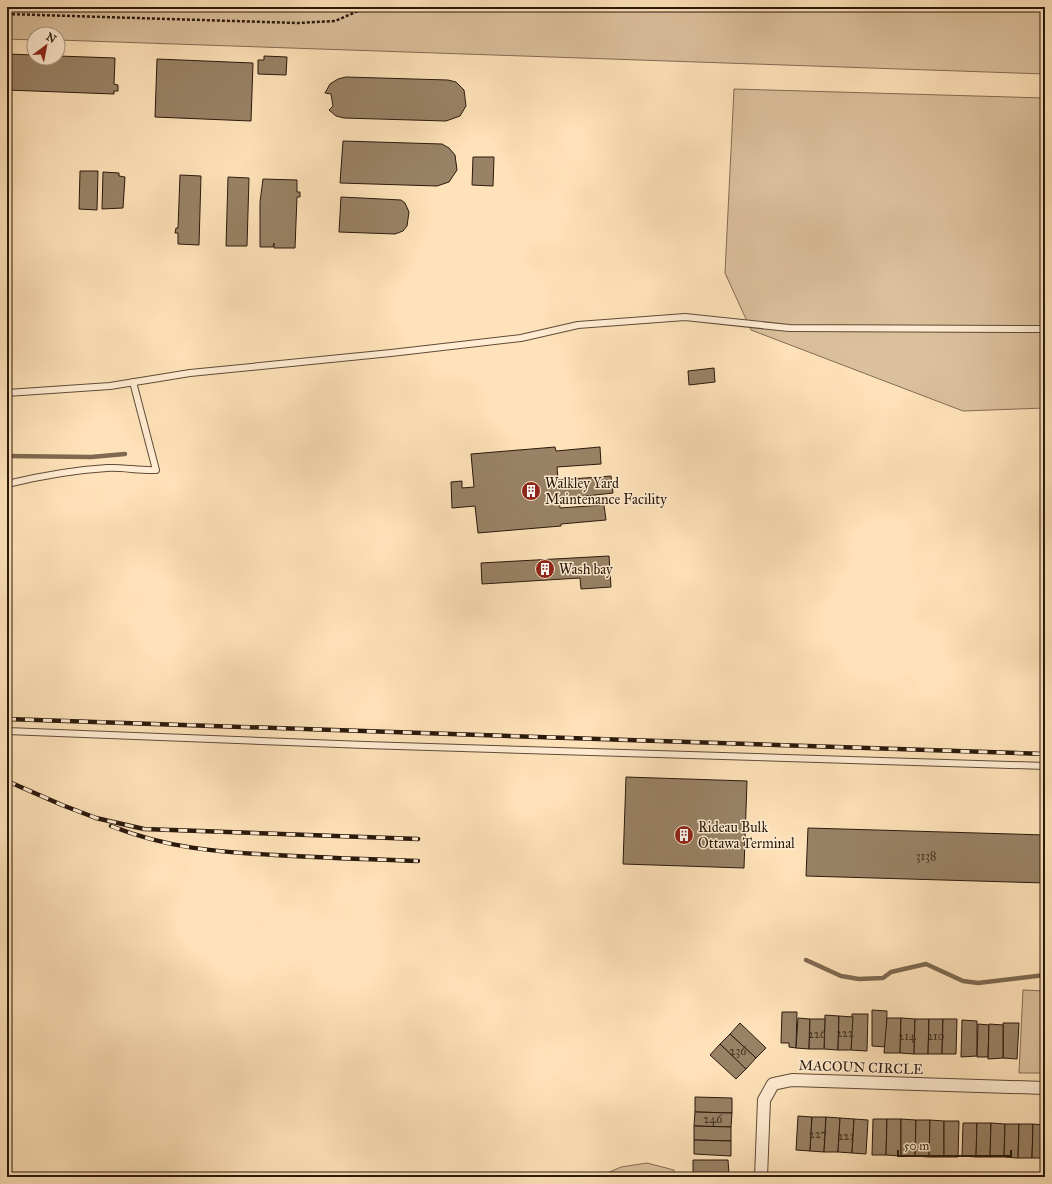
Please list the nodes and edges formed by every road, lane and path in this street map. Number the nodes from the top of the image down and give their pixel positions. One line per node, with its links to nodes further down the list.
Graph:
1 (366, 7): 2 (path)
2 (7, 14)
3 (1045, 329): 4 (lane)
4 (133, 382): 5 (lane); 6 (lane)
5 (7, 393)
6 (7, 484)
7 (7, 731): 8 (lane)
8 (1045, 766)
9 (1045, 1088): 10 (street, MACOUN CIRCLE)
10 (761, 1177)

